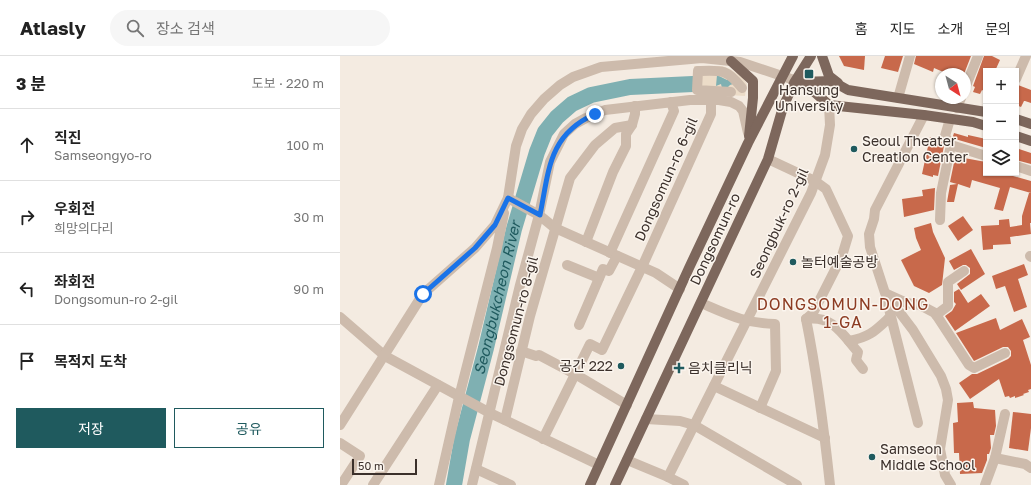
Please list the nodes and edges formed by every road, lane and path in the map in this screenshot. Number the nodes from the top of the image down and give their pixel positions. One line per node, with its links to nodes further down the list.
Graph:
1 (810, 56): 11 (main road, Dongsomun-ro)
2 (822, 56): 12 (main road)
3 (910, 56): 14 (street)
4 (978, 56): 9 (street)
5 (1026, 56): 8 (street)
6 (790, 60): 10 (main road, Dongsomun-ro)
7 (731, 61): 10 (street); 30 (main road); 37 (street)
8 (1019, 72)
9 (971, 73)
10 (783, 75): 11 (street); 30 (main road, Dongsomun-ro)
11 (798, 81): 12 (main road); 17 (main road); 33 (main road, Dongsomun-ro)
12 (848, 90): 14 (main road)
13 (731, 94): 13 (street)
14 (898, 98): 20 (main road)
15 (711, 101): 16 (street); 30 (street); 44 (street, Dongsomun-ro 6-gil)
16 (672, 102): 19 (street); 42 (street, Dongsomun-ro 6-gil)
17 (829, 104): 22 (main road); 36 (street, Seongbuk-ro 2-gil)
18 (959, 104): 20 (street)
19 (634, 106): 26 (street); 38 (street)
20 (958, 108): 21 (main road); 23 (main road)
21 (983, 112)
22 (924, 115): 23 (main road); 48 (street)
23 (953, 119): 27 (main road); 31 (street)
24 (1019, 120): 25 (main road)
25 (1031, 124)
26 (632, 125): 40 (street); 41 (street)
27 (983, 125)
28 (1019, 137): 29 (main road)
29 (1031, 141)
30 (748, 143): 47 (main road, Dongsomun-ro)
31 (952, 145): 32 (street); 39 (street)
32 (983, 155)
33 (768, 159): 36 (street); 49 (main road, Dongsomun-ro)
34 (1019, 167): 35 (street)
35 (1031, 172)
36 (815, 181): 53 (street); 54 (street, Seongbuk-ro 2-gil)
37 (510, 199): 38 (street); 59 (street); 64 (street)
38 (537, 214): 40 (street); 67 (street)
39 (940, 220)
40 (555, 228): 41 (street); 57 (street, Dongsomun-ro 8-gil)
41 (586, 242): 42 (street)
42 (613, 255): 44 (street); 46 (street, Dongsomun-ro 6-gil)
43 (567, 265): 46 (street)
44 (642, 267): 47 (street); 61 (street, Dongsomun-ro 6-gil)
45 (964, 270): 50 (street)
46 (599, 278): 55 (street, Dongsomun-ro 6-gil)
47 (680, 289): 65 (main road, Dongsomun-ro)
48 (885, 293): 50 (street); 51 (street); 95 (street)
49 (701, 302): 54 (street); 70 (main road, Dongsomun-ro)
50 (936, 315): 58 (street)
51 (890, 317): 56 (street); 72 (street)
52 (340, 318): 59 (street)
53 (806, 319): 56 (street); 75 (street)
54 (747, 321): 63 (street, Seongbuk-ro 2-gil); 66 (street)
55 (579, 325)
56 (849, 342): 60 (street)
57 (521, 351): 61 (street); 71 (street, Dongsomun-ro 8-gil)
58 (1005, 353)
59 (385, 356): 62 (street); 69 (street)
60 (863, 369)
61 (574, 374): 65 (street); 74 (street)
62 (438, 385): 64 (street); 85 (street)
63 (714, 386): 66 (street); 73 (street, Seongbuk-ro 2-gil)
64 (461, 397): 67 (street); 82 (street)
65 (627, 405): 79 (main road, Dongsomun-ro)
66 (760, 408): 75 (street)
67 (489, 413): 71 (street); 81 (street)
68 (1005, 414): 77 (street)
69 (342, 419)
70 (646, 419): 73 (street); 78 (main road, Dongsomun-ro)
71 (505, 420): 74 (street)
72 (918, 423)
73 (694, 425): 83 (street, Seongbuk-ro 2-gil); 93 (street)
74 (543, 438): 79 (street)
75 (825, 438): 94 (street)
76 (340, 443): 84 (street)
77 (995, 458): 80 (street); 96 (street)
78 (627, 460): 83 (street); 91 (main road, Dongsomun-ro)
79 (599, 465): 90 (main road, Dongsomun-ro)
80 (1031, 468)
81 (476, 469): 88 (street); 89 (street)
82 (442, 472): 86 (street); 87 (street)
83 (668, 477): 92 (street)
84 (342, 485)
85 (373, 485)
86 (434, 485)
87 (439, 485)
88 (472, 485)
89 (511, 485)
90 (590, 485)
91 (615, 485)
92 (684, 485)
93 (797, 485)
94 (830, 485)
95 (951, 485)
96 (984, 485)

